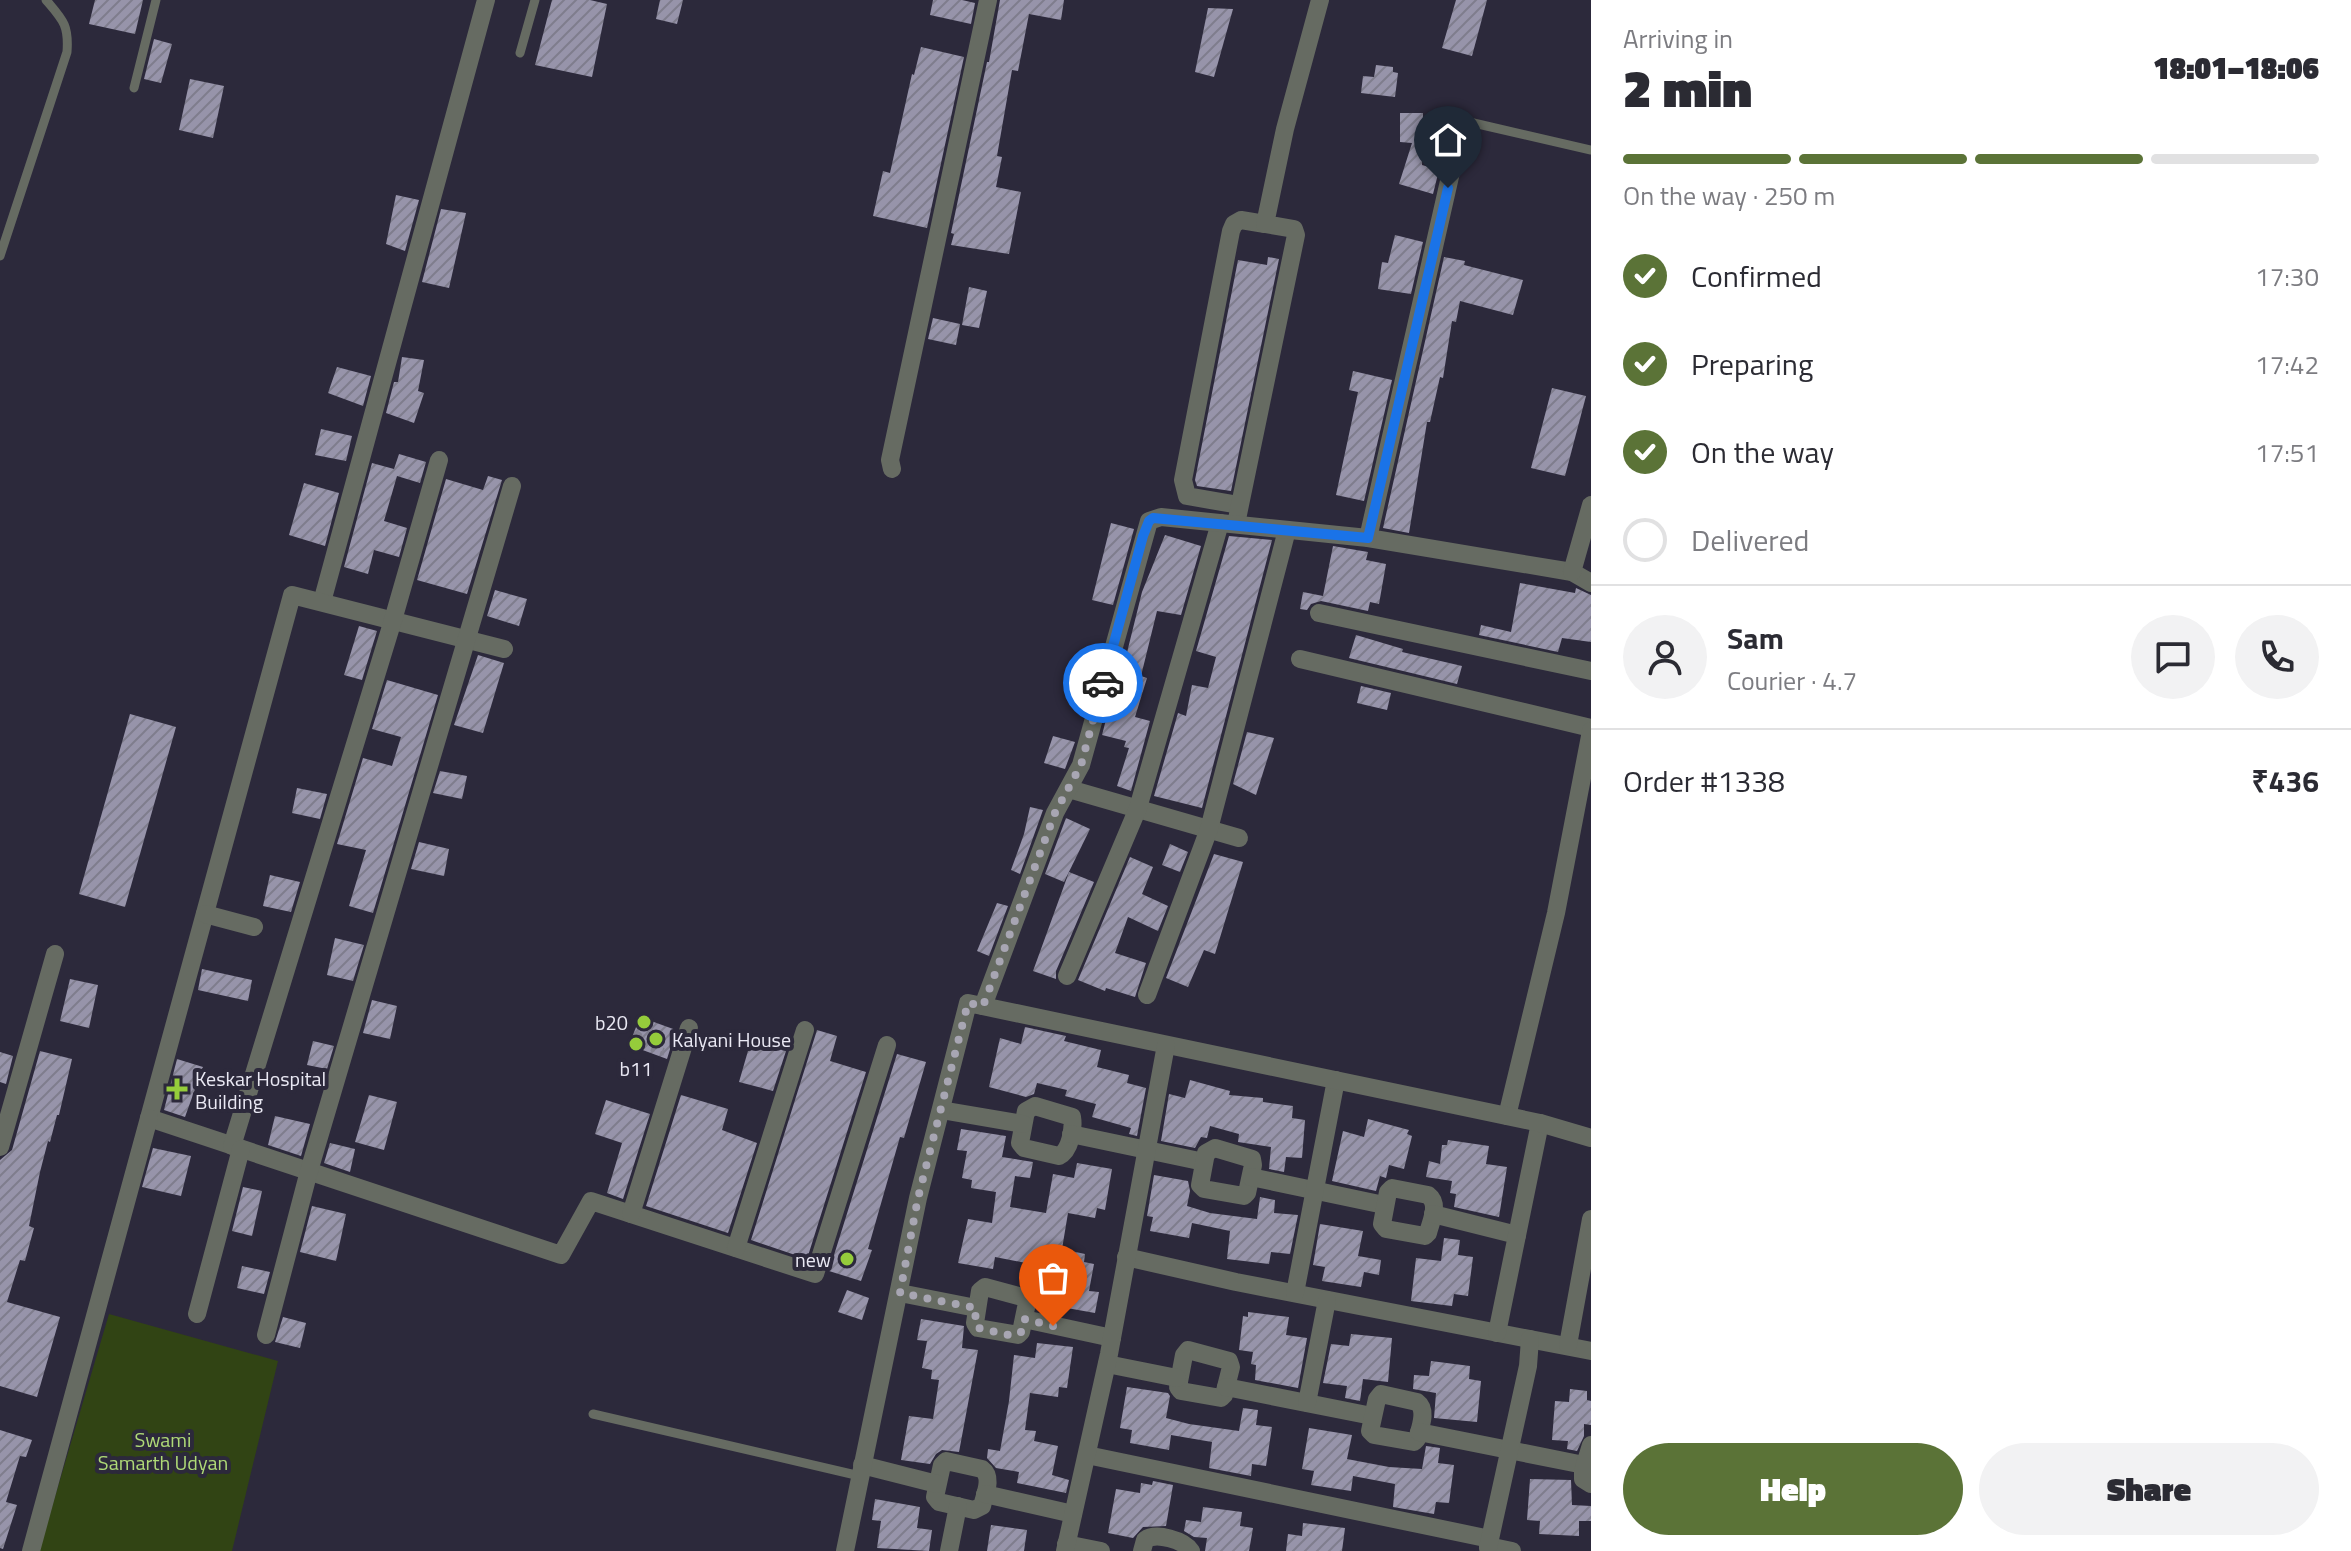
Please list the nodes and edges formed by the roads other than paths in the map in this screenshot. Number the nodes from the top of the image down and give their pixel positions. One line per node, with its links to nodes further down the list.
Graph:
1 (46, 0): 13 (lane)
2 (156, 0): 8 (lane)
3 (486, 0): 24 (street)
4 (535, 0): 7 (lane)
5 (988, 0): 15 (street)
6 (1320, 0): 12 (street)
7 (520, 53)
8 (134, 88)
9 (1465, 121): 10 (lane)
10 (1591, 150)
11 (1454, 159): 21 (street)
12 (1265, 224): 17 (street); 17 (street)
13 (0, 256)
14 (439, 460): 26 (street)
15 (892, 469)
16 (512, 486): 27 (street)
17 (1239, 505): 19 (street)
18 (1591, 505): 22 (street)
19 (1228, 524): 20 (street); 32 (street); 33 (street)
20 (1287, 530): 21 (street); 34 (street)
21 (1368, 538): 22 (street)
22 (1572, 572): 23 (street)
23 (1591, 583)
24 (322, 602): 26 (street); 36 (street)
25 (1319, 613): 30 (street)
26 (393, 620): 27 (street); 55 (street)
27 (467, 638): 28 (street); 58 (street)
28 (504, 649)
29 (1300, 659): 31 (street)
30 (1591, 671)
31 (1591, 730): 48 (street)
32 (1069, 789): 33 (street); 41 (street)
33 (1138, 808): 34 (street); 39 (street)
34 (1209, 829): 35 (street); 40 (street)
35 (1239, 838)
36 (205, 914): 37 (street); 49 (street)
37 (254, 927)
38 (55, 954): 54 (street)
39 (1067, 976)
40 (1147, 995)
41 (983, 1006): 45 (street); 47 (street)
42 (805, 1030): 66 (street)
43 (684, 1035): 62 (street)
44 (887, 1045): 66 (street)
45 (1166, 1045): 46 (street); 56 (street)
46 (1336, 1080): 48 (street); 60 (street)
47 (941, 1110): 51 (street); 69 (street)
48 (1507, 1116): 50 (street)
49 (149, 1118): 55 (street); 100 (street)
50 (1540, 1123): 53 (street); 65 (street)
51 (1023, 1124): 52 (street); 52 (street)
52 (1071, 1134): 56 (street)
53 (1591, 1138)
54 (0, 1147)
55 (237, 1147): 58 (street); 73 (street)
56 (1147, 1148): 57 (street); 68 (street)
57 (1204, 1162): 59 (street); 59 (street)
58 (309, 1171): 62 (street); 76 (street)
59 (1251, 1177): 60 (street)
60 (1315, 1190): 61 (street); 70 (street)
61 (1384, 1205): 63 (street); 63 (street)
62 (631, 1214): 66 (street)
63 (1433, 1214): 65 (street)
64 (1591, 1219): 67 (street)
65 (1517, 1235): 75 (street)
66 (736, 1248)
67 (1588, 1249): 79 (street)
68 (1126, 1257): 70 (street); 77 (street)
69 (900, 1293): 72 (street); 92 (street)
70 (1295, 1293): 71 (street)
71 (1327, 1300): 75 (street); 84 (street)
72 (976, 1308): 74 (street); 74 (street)
73 (197, 1314)
74 (1024, 1319): 77 (street)
75 (1497, 1333): 78 (street)
76 (266, 1335)
77 (1112, 1338): 81 (street)
78 (1530, 1339): 79 (street); 89 (street)
79 (1568, 1345): 80 (street)
80 (1591, 1351)
81 (1107, 1364): 82 (street); 90 (street)
82 (1177, 1378): 83 (street); 83 (street)
83 (1226, 1387): 84 (street)
84 (1307, 1403): 86 (street)
85 (593, 1414): 92 (lane)
86 (1372, 1416): 87 (street); 87 (street)
87 (1419, 1432): 89 (street)
88 (1591, 1445): 91 (street)
89 (1510, 1449): 91 (street); 98 (street)
90 (1087, 1455): 97 (street); 98 (street)
91 (1584, 1465): 94 (street)
92 (861, 1470): 93 (street); 101 (street)
93 (937, 1484): 95 (street); 96 (street)
94 (1591, 1484)
95 (985, 1494): 96 (street); 97 (street)
96 (958, 1506): 102 (street)
97 (1073, 1514): 99 (street)
98 (1488, 1545): 106 (street)
99 (1065, 1548): 103 (street)
100 (31, 1551)
101 (845, 1551)
102 (949, 1551)
103 (1101, 1551)
104 (1142, 1551): 105 (street)
105 (1191, 1551)
106 (1512, 1551)

